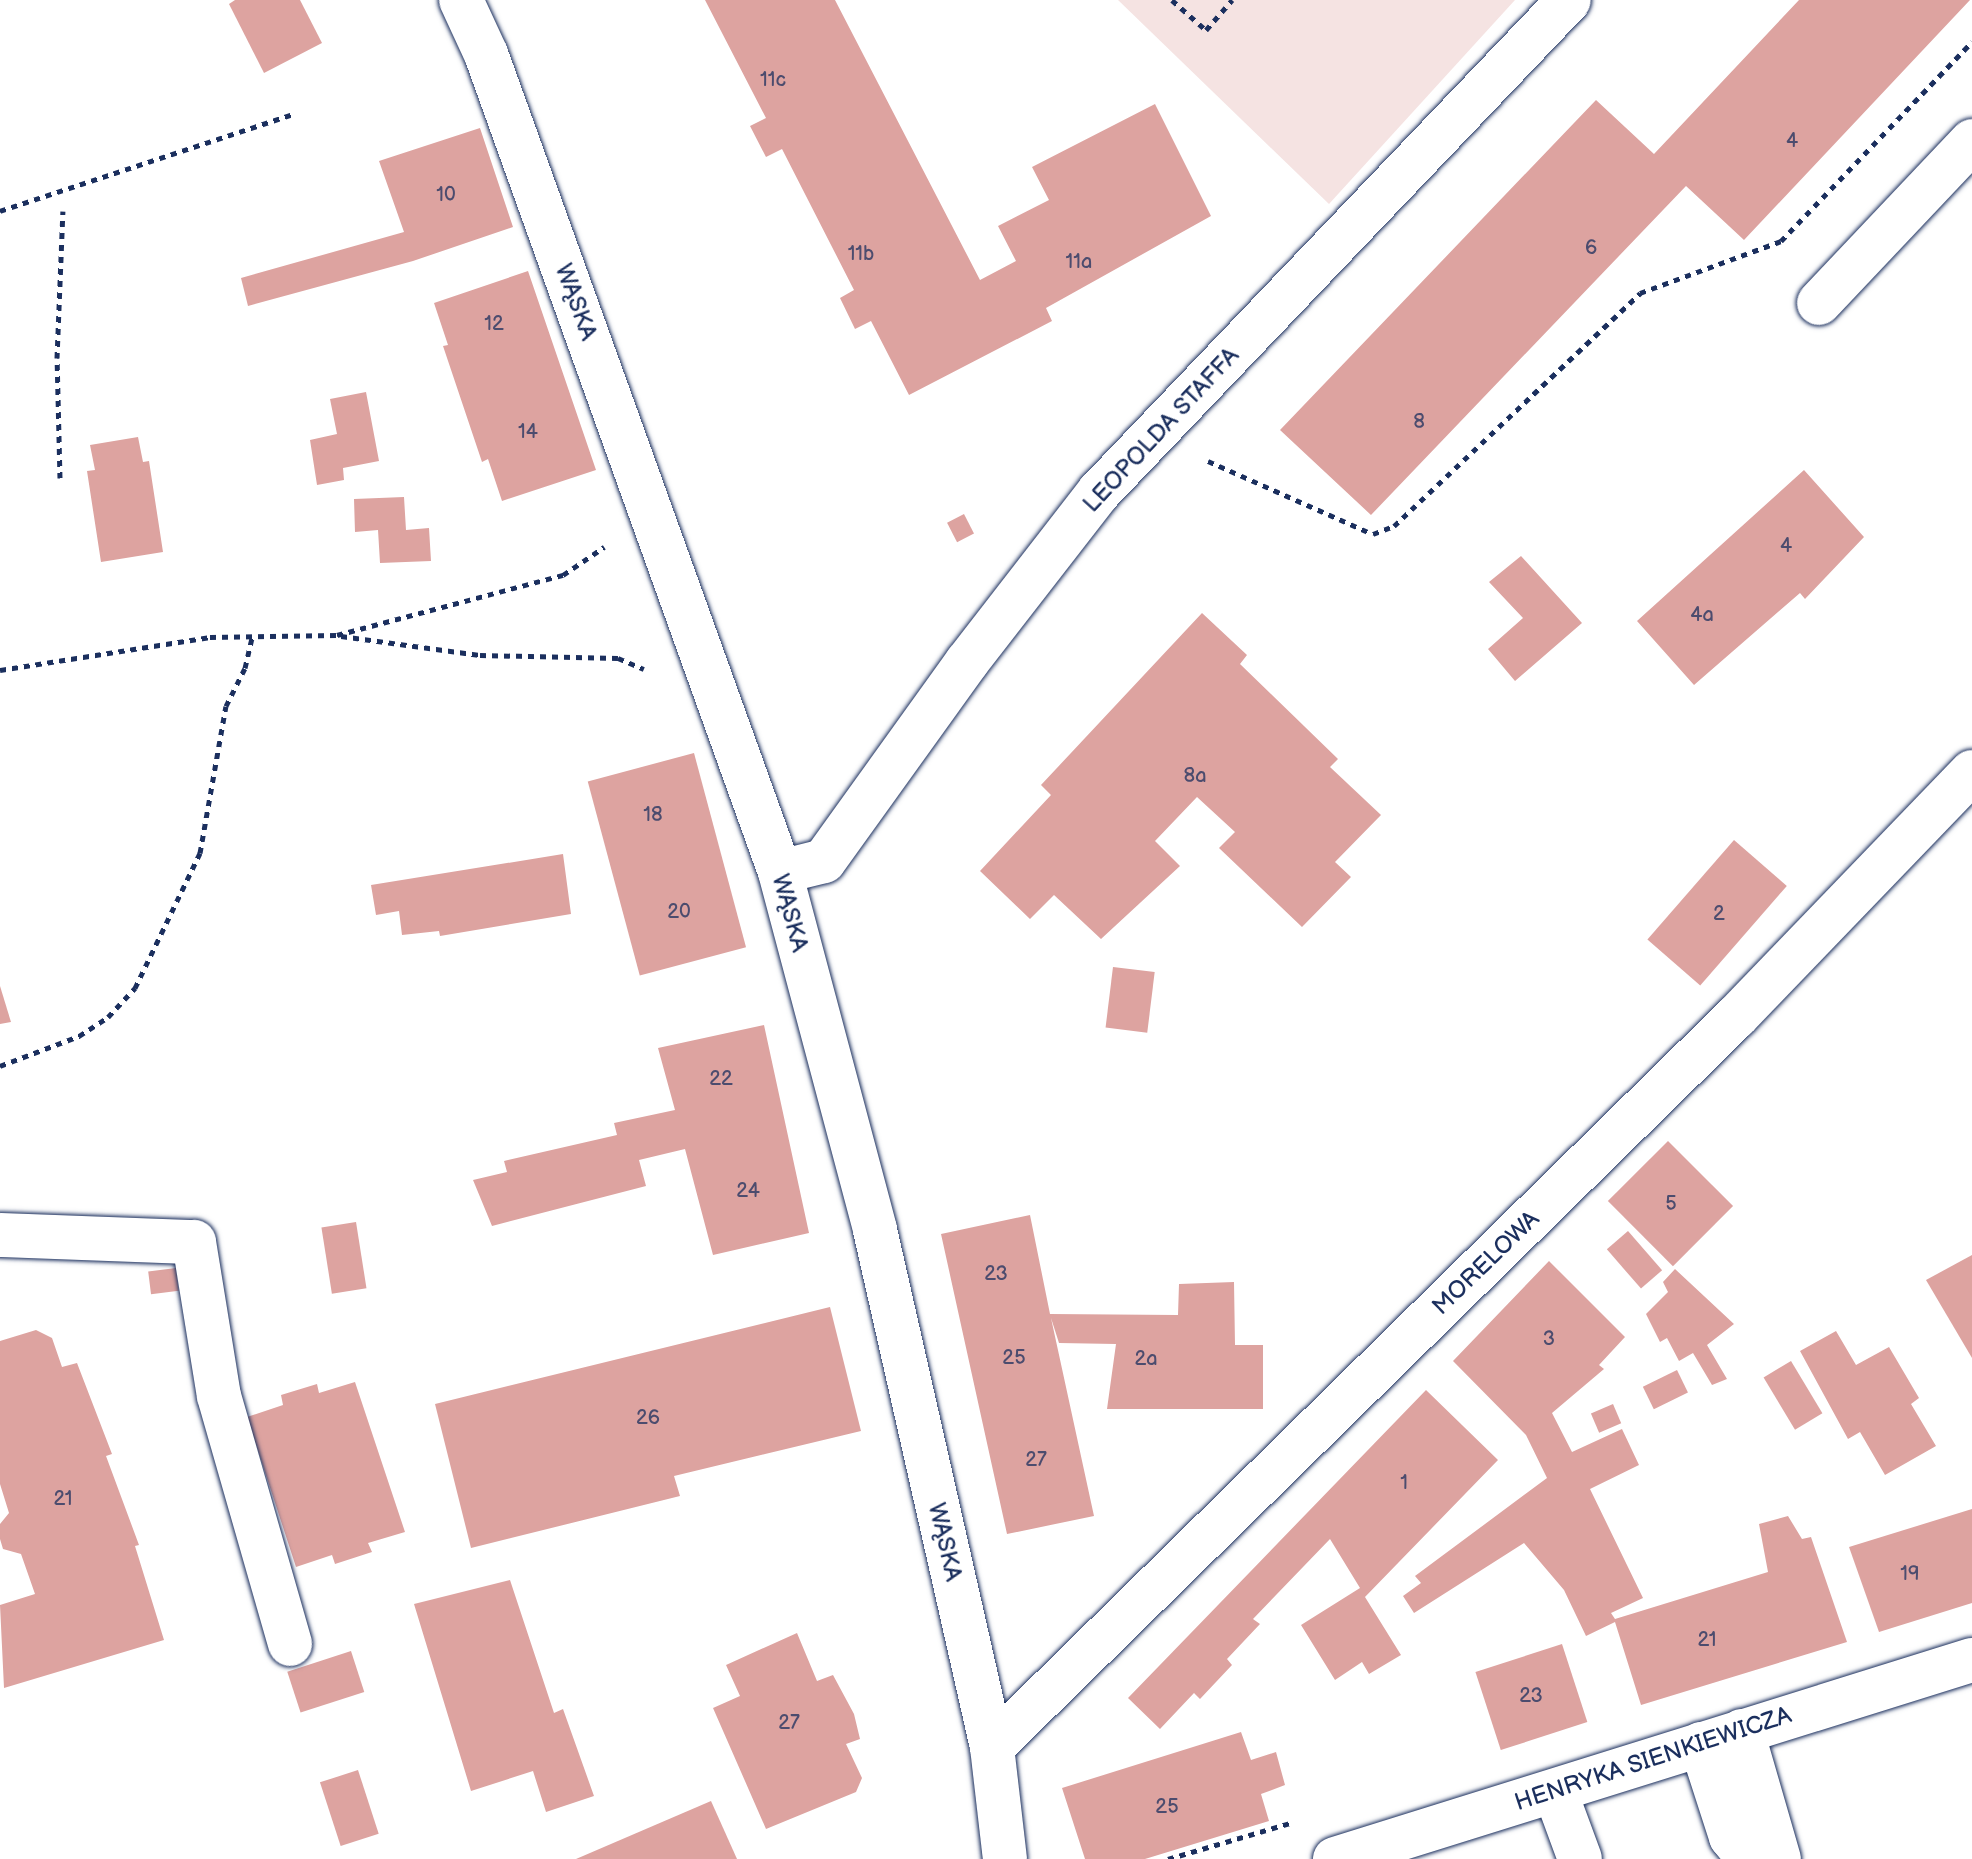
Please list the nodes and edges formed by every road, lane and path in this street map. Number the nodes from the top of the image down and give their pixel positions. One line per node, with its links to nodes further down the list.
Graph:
1 (461, 0): 19 (street, WĄSKA)
2 (1172, 0): 3 (path)
3 (1232, 0)
4 (1569, 0): 11 (street, LEOPOLDA STAFFA)
5 (1972, 42): 11 (path)
6 (294, 114): 8 (path)
7 (1972, 141): 10 (street)
8 (0, 211)
9 (63, 211): 12 (path)
10 (1819, 303)
11 (1152, 436): 19 (street, LEOPOLDA STAFFA)
12 (60, 478)
13 (608, 544): 14 (path)
14 (337, 635): 15 (path); 17 (path)
15 (252, 637): 16 (path); 20 (path)
16 (0, 670)
17 (656, 674)
18 (1972, 772): 26 (street, MORELOWA)
19 (780, 872): 26 (street, WĄSKA)
20 (0, 1066)
21 (0, 1235): 22 (street)
22 (290, 1644)
23 (1972, 1660): 24 (street, HENRYKA SIENKIEWICZA)
24 (1742, 1731): 25 (street, HENRYKA SIENKIEWICZA); 32 (street)
25 (1701, 1744): 27 (street, HENRYKA SIENKIEWICZA); 31 (street)
26 (992, 1747): 28 (street, WĄSKA)
27 (1555, 1791): 29 (street, HENRYKA SIENKIEWICZA); 30 (street)
28 (1005, 1859)
29 (1335, 1859)
30 (1580, 1859)
31 (1749, 1859)
32 (1779, 1859)

